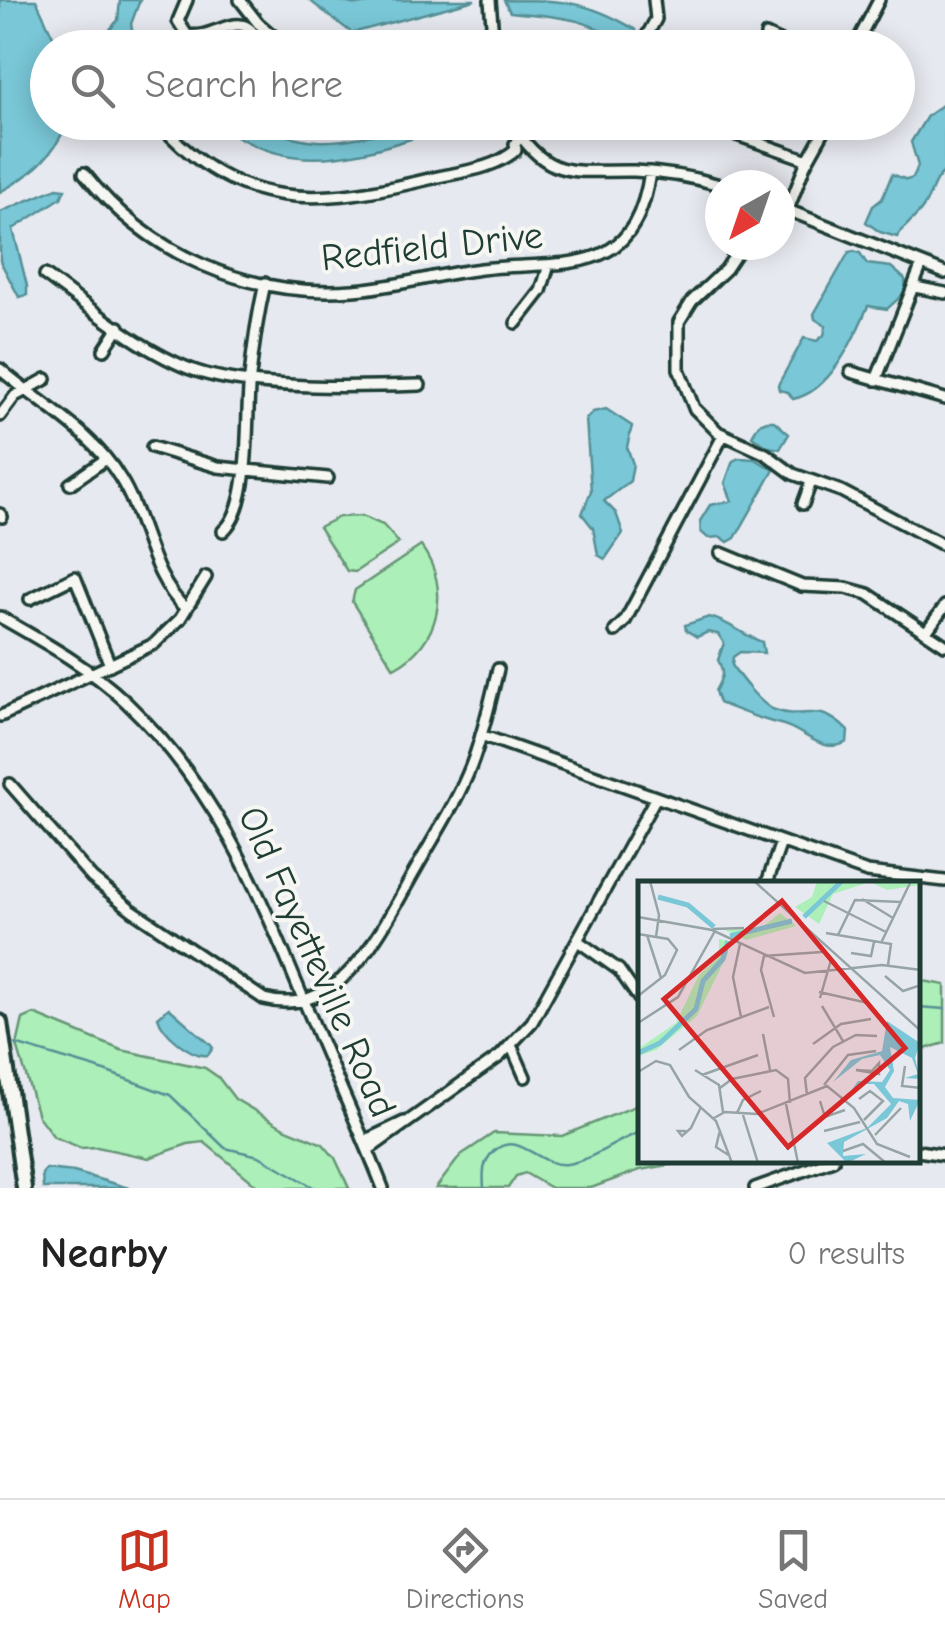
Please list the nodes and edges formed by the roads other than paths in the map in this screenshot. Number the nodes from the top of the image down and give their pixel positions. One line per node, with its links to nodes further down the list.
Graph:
1 (187, 0): 6 (street)
2 (240, 0): 9 (street)
3 (490, 0): 10 (street)
4 (654, 0): 11 (street)
5 (879, 0): 12 (street)
6 (182, 30)
7 (215, 30): 8 (street)
8 (248, 30)
9 (267, 30)
10 (493, 30)
11 (650, 30)
12 (863, 30)
13 (176, 140): 19 (street)
14 (517, 140): 19 (street)
15 (523, 140): 18 (street)
16 (751, 140): 20 (street)
17 (819, 140): 20 (street)
18 (531, 149): 19 (street); 21 (street)
19 (516, 150)
20 (808, 160): 24 (street)
21 (650, 172): 23 (street); 28 (street, Redfield Drive)
22 (84, 173): 31 (street, Redfield Drive)
23 (705, 182)
24 (795, 186)
25 (795, 212): 27 (street)
26 (732, 260): 46 (street)
27 (922, 264): 29 (street); 32 (street)
28 (548, 265): 31 (street, Redfield Drive); 34 (street)
29 (945, 273)
30 (45, 276): 35 (street)
31 (265, 283): 40 (street)
32 (914, 286): 33 (street); 41 (street)
33 (945, 293)
34 (516, 323)
35 (119, 327): 36 (street); 40 (street)
36 (104, 350)
37 (0, 369): 43 (street)
38 (851, 372): 41 (street)
39 (46, 380): 43 (street)
40 (249, 380): 42 (street); 49 (street)
41 (876, 380): 44 (street)
42 (420, 385)
43 (23, 390): 45 (street); 48 (street)
44 (945, 400)
45 (0, 416)
46 (723, 436): 51 (street); 62 (street)
47 (152, 447): 49 (street)
48 (106, 459): 52 (street); 60 (street)
49 (243, 470): 50 (street); 54 (street)
50 (328, 478)
51 (810, 482): 53 (street); 55 (street)
52 (70, 484)
53 (804, 504)
54 (223, 531)
55 (945, 546)
56 (722, 554): 63 (street)
57 (206, 577): 60 (street)
58 (30, 598): 65 (street)
59 (945, 606): 63 (street)
60 (186, 608): 65 (street)
61 (0, 617): 67 (street, Old Fayetteville Road)
62 (615, 631)
63 (926, 632): 64 (street)
64 (945, 645)
65 (110, 665): 67 (street)
66 (498, 669): 69 (street)
67 (91, 674): 68 (street); 78 (street, Old Fayetteville Road)
68 (1, 716)
69 (481, 735): 71 (street); 78 (street)
70 (10, 784): 78 (street)
71 (655, 799): 72 (street); 76 (street)
72 (780, 842): 73 (street); 74 (street)
73 (896, 880): 75 (street)
74 (767, 881)
75 (945, 881)
76 (578, 941): 77 (street); 80 (street)
77 (638, 997)
78 (303, 999): 82 (street, Old Fayetteville Road)
79 (0, 1022): 86 (highway)
80 (511, 1045): 81 (street); 82 (street)
81 (526, 1077)
82 (366, 1145): 87 (street, Old Fayetteville Road)
83 (920, 1151): 84 (street)
84 (945, 1155)
85 (824, 1163): 88 (street)
86 (24, 1188)
87 (384, 1188)
88 (754, 1188)

